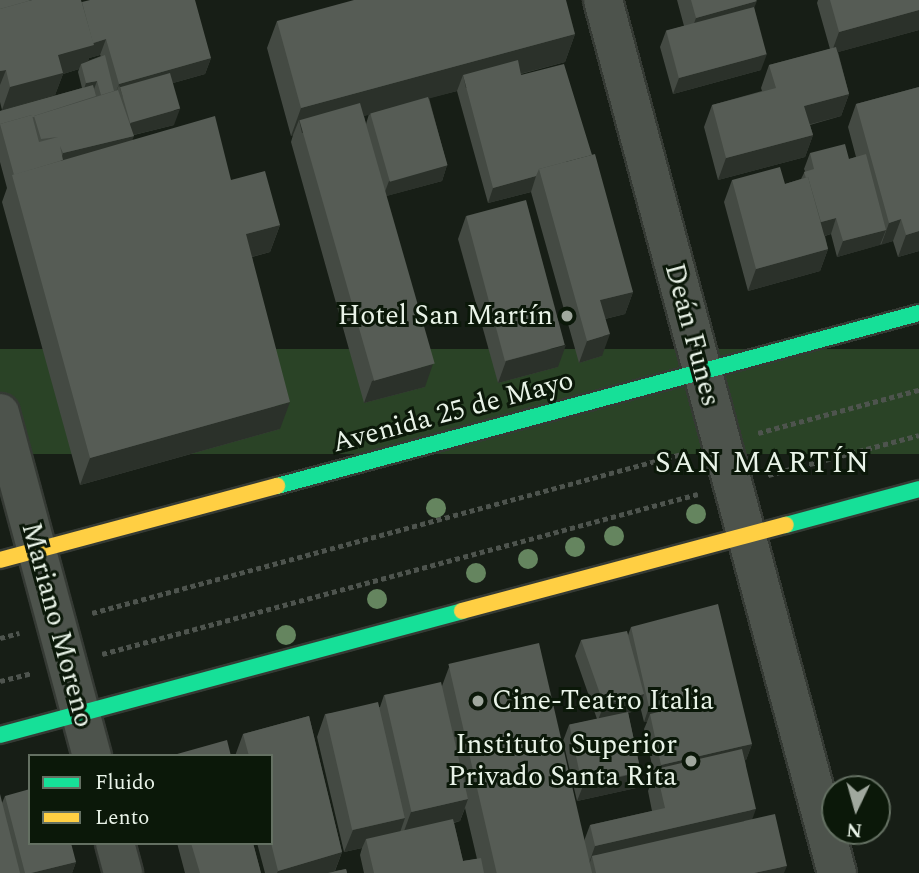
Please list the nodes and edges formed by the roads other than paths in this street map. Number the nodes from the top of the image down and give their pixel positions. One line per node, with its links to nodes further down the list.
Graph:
1 (603, 0): 3 (street, Deán Funes)
2 (919, 313): 3 (main road, Avenida 25 de Mayo)
3 (701, 372): 6 (street, Deán Funes); 7 (main road, Avenida 25 de Mayo)
4 (0, 413): 7 (street, Mariano Moreno)
5 (919, 489): 6 (main road)
6 (746, 535): 9 (main road); 14 (street, Deán Funes)
7 (37, 550): 8 (main road, Avenida 25 de Mayo); 9 (street, Mariano Moreno)
8 (0, 560)
9 (80, 713): 10 (main road); 11 (street, Mariano Moreno)
10 (0, 735)
11 (91, 754)
12 (116, 845): 13 (street)
13 (123, 873)
14 (837, 873)

